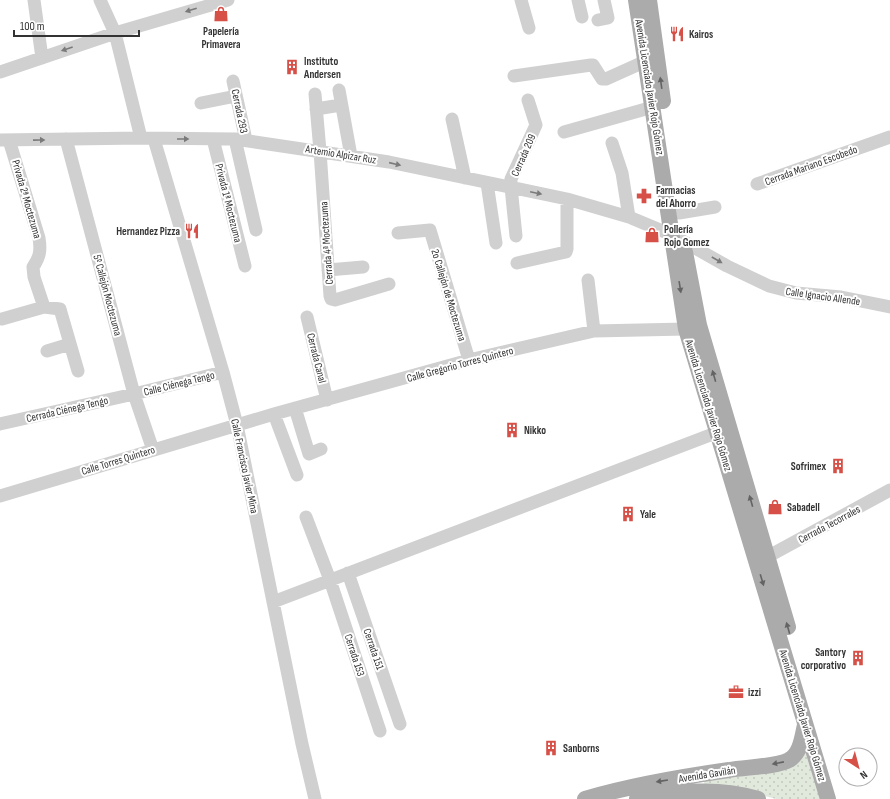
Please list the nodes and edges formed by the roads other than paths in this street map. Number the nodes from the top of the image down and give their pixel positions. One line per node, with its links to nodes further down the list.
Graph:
1 (34, 0): 13 (street)
2 (100, 0): 12 (street)
3 (228, 0): 12 (street, one-way to 12)
4 (521, 0): 11 (street)
5 (578, 0): 9 (street)
6 (604, 0): 10 (street)
7 (636, 0): 14 (main road, Avenida Licenciado Javier Rojo Gómez)
8 (649, 0): 44 (main road, Avenida Licenciado Javier Rojo Gómez, one-way to 8)
9 (582, 17)
10 (598, 20)
11 (529, 28)
12 (115, 33): 13 (street, one-way to 13); 29 (street)
13 (42, 58): 15 (street)
14 (646, 61): 16 (street); 24 (main road, Avenida Licenciado Javier Rojo Gómez)
15 (0, 72)
16 (514, 76)
17 (233, 81): 20 (street, Cerrada 293)
18 (339, 90): 23 (street)
19 (315, 94): 25 (street, Cerrada 4ª Moctezuma)
20 (236, 96): 22 (street); 34 (street, Cerrada 293)
21 (528, 100): 41 (street, Cerrada 209)
22 (201, 103)
23 (341, 105): 25 (street); 37 (street)
24 (653, 107): 27 (street); 49 (main road, Avenida Licenciado Javier Rojo Gómez)
25 (316, 109): 36 (street, Cerrada 4ª Moctezuma)
26 (452, 119): 38 (street)
27 (564, 132)
28 (890, 137): 40 (street, Cerrada Mariano Escobedo)
29 (141, 138): 30 (street, Artemio Alpizar Ruz); 31 (street, Artemio Alpizar Ruz)
30 (66, 139): 33 (street, Artemio Alpizar Ruz, one-way to 30); 68 (street, 5º Callejón Moctezuma)
31 (154, 139): 32 (street, Artemio Alpizar Ruz, one-way to 32); 67 (street, Calle Francisco Javier Mina)
32 (213, 139): 34 (street, Artemio Alpizar Ruz); 52 (street, Privada 1ª Moctezuma)
33 (5, 140): 57 (street, Privada 2ª Moctezuma)
34 (240, 140): 36 (street, Artemio Alpizar Ruz); 46 (street, Cerrada 293)
35 (612, 143): 45 (street)
36 (320, 151): 37 (street, Artemio Alpizar Ruz); 54 (street, Cerrada 4ª Moctezuma)
37 (351, 156): 38 (street, Artemio Alpizar Ruz, one-way to 38)
38 (465, 178): 39 (street, Artemio Alpizar Ruz)
39 (487, 183): 41 (street, Artemio Alpizar Ruz); 50 (street)
40 (757, 184)
41 (511, 187): 42 (street, Artemio Alpizar Ruz, one-way to 42); 48 (street)
42 (567, 199): 45 (street, Artemio Alpizar Ruz); 51 (street)
43 (715, 207): 44 (street)
44 (679, 213): 49 (main road, Avenida Licenciado Javier Rojo Gómez)
45 (629, 217): 49 (street, Artemio Alpizar Ruz)
46 (256, 230)
47 (398, 233): 65 (street, 2o Callejón de Moctezuma)
48 (516, 236)
49 (678, 238): 58 (street, Calle Ignacio Allende, one-way to 58); 61 (main road, Avenida Licenciado Javier Rojo Gómez, one-way to 61); 74 (main road, Avenida Licenciado Javier Rojo Gómez, one-way to 49)
50 (496, 243)
51 (517, 263)
52 (245, 266)
53 (363, 267): 54 (street)
54 (328, 270): 56 (street, Cerrada 4ª Moctezuma)
55 (588, 280): 62 (street)
56 (389, 284)
57 (44, 307): 60 (street); 63 (street)
58 (890, 307)
59 (307, 317): 69 (street, Cerrada Canal)
60 (2, 319)
61 (686, 329): 62 (street, Calle Gregorio Torres Quintero); 74 (main road, Avenida Licenciado Javier Rojo Gómez)
62 (594, 331): 65 (street, Calle Gregorio Torres Quintero)
63 (70, 344): 64 (street); 66 (street)
64 (47, 351)
65 (469, 360): 69 (street, Calle Gregorio Torres Quintero)
66 (78, 371)
67 (223, 372): 68 (street, Calle Ciénega Tengo); 73 (street, Calle Francisco Javier Mina)
68 (134, 394): 72 (street, Cerrada Ciénega Tengo); 76 (street, 5º Callejón Moctezuma)
69 (327, 400): 70 (street, Calle Gregorio Torres Quintero)
70 (294, 408): 71 (street, Calle Gregorio Torres Quintero); 75 (street)
71 (274, 414): 73 (street, Calle Gregorio Torres Quintero); 77 (street)
72 (0, 424)
73 (237, 424): 76 (street, Calle Torres Quintero); 84 (street, Calle Francisco Javier Mina)
74 (724, 430): 81 (main road, Avenida Licenciado Javier Rojo Gómez, one-way to 74); 82 (street); 86 (main road, Avenida Licenciado Javier Rojo Gómez, one-way to 86)
75 (321, 449)
76 (153, 450): 79 (street, Calle Torres Quintero)
77 (297, 475)
78 (890, 490): 81 (street, Cerrada Tecorrales)
79 (0, 496)
80 (306, 517): 83 (street, Cerrada 153)
81 (767, 556): 88 (main road, Avenida Licenciado Javier Rojo Gómez, one-way to 81)
82 (348, 573): 83 (street); 85 (street, Cerrada 151)
83 (330, 580): 84 (street); 87 (street, Cerrada 153)
84 (273, 602): 92 (street, Calle Francisco Javier Mina)
85 (400, 724)
86 (805, 724): 88 (main road, Avenida Licenciado Javier Rojo Gómez); 89 (main road)
87 (380, 731)
88 (818, 748): 89 (main road, Avenida Gavilán); 95 (main road, Avenida Licenciado Javier Rojo Gómez); 96 (main road, Avenida Licenciado Javier Rojo Gómez)
89 (795, 755): 90 (main road, Avenida Gavilán, one-way to 90)
90 (694, 783): 91 (main road, Avenida Gavilán); 94 (main road, Avenida Gavilán)
91 (643, 793): 93 (main road, Avenida Gavilán)
92 (315, 799)
93 (585, 799)
94 (758, 799)
95 (828, 799)
96 (840, 799)

